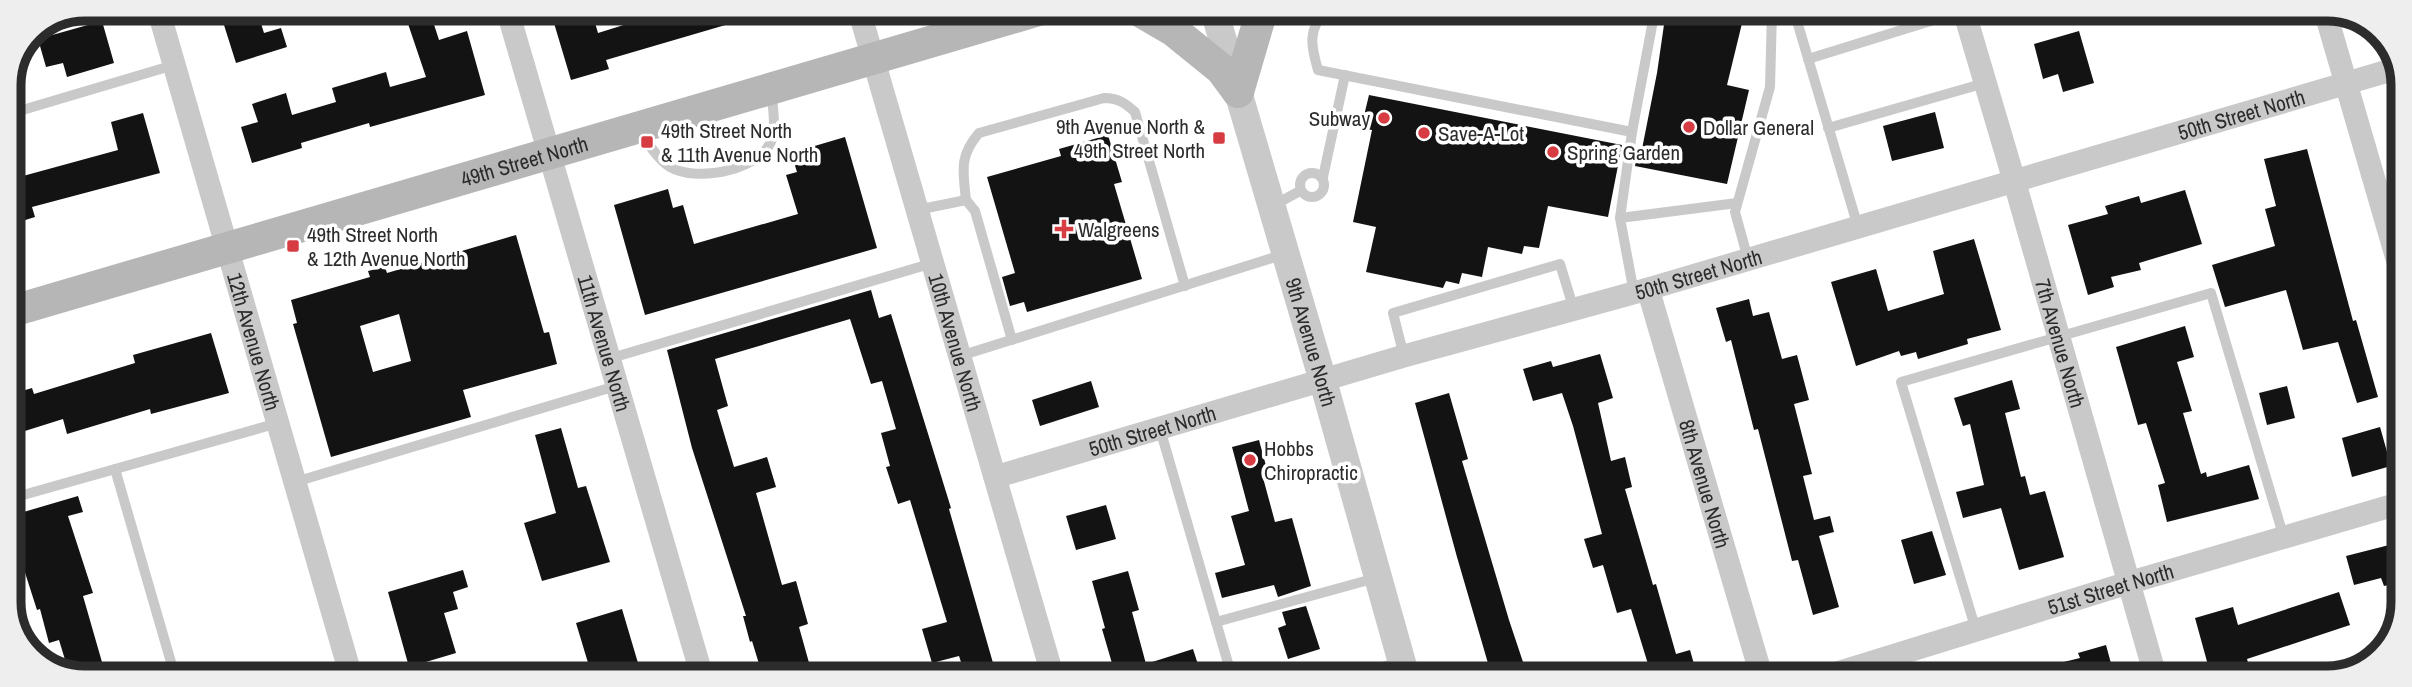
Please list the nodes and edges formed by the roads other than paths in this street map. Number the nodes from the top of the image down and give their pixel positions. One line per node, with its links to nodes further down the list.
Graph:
1 (161, 21): 17 (street, 12th Avenue North)
2 (510, 21): 28 (street, 11th Avenue North)
3 (862, 21): 15 (street, 10th Avenue North)
4 (1001, 21): 15 (main road, 49th Street North)
5 (1157, 21): 23 (main road)
6 (1217, 21): 23 (street, 9th Avenue North)
7 (1259, 21): 23 (main road)
8 (1317, 21): 19 (lane)
9 (1654, 21): 27 (lane)
10 (1772, 21): 33 (lane)
11 (1797, 21): 16 (lane)
12 (1932, 21): 16 (lane)
13 (1967, 21): 20 (street, 7th Avenue North)
14 (2328, 21): 21 (street)
15 (873, 58): 22 (main road, 49th Street North); 35 (street, 10th Avenue North)
16 (1808, 59): 26 (lane)
17 (174, 65): 24 (lane); 39 (street, 12th Avenue North)
18 (2389, 70): 21 (street, 50th Street North)
19 (1345, 75): 27 (lane); 29 (lane)
20 (1985, 83): 26 (lane); 30 (street, 7th Avenue North)
21 (2346, 83): 30 (street, 50th Street North); 38 (street)
22 (771, 88): 25 (main road, 49th Street North); 25 (lane)
23 (1238, 92): 34 (street, 9th Avenue North)
24 (21, 110)
25 (637, 128): 28 (main road, 49th Street North)
26 (1828, 128): 37 (lane)
27 (1632, 132): 36 (lane)
28 (548, 154): 39 (main road, 49th Street North); 51 (street, 11th Avenue North)
29 (1323, 177): 31 (lane); 31 (lane)
30 (2014, 180): 37 (street, 50th Street North); 47 (street, 7th Avenue North)
31 (1300, 191): 34 (lane)
32 (966, 200): 35 (lane); 43 (lane); 48 (lane)
33 (1737, 203): 36 (lane); 41 (lane)
34 (1272, 207): 40 (street, 9th Avenue North)
35 (917, 210): 42 (street, 10th Avenue North)
36 (1620, 218): 44 (lane)
37 (1858, 227): 41 (street, 50th Street North)
38 (2391, 238)
39 (228, 248): 45 (main road, 49th Street North); 54 (street, 12th Avenue North)
40 (1285, 254): 43 (lane); 52 (street, 9th Avenue North)
41 (1748, 259): 44 (street, 50th Street North)
42 (933, 263): 49 (street, 10th Avenue North); 51 (lane)
43 (1185, 286): 48 (lane)
44 (1641, 291): 46 (street, 50th Street North); 72 (street, 8th Avenue North)
45 (21, 308)
46 (1574, 310): 50 (street, 50th Street North); 50 (lane)
47 (2059, 335): 61 (lane); 63 (street, 7th Avenue North); 65 (lane)
48 (1012, 340): 49 (lane)
49 (960, 356): 57 (street, 10th Avenue North)
50 (1404, 356): 52 (street, 50th Street North)
51 (608, 359): 53 (street, 11th Avenue North)
52 (1323, 381): 55 (street, 50th Street North); 62 (street, 9th Avenue North)
53 (616, 386): 58 (lane); 68 (street, 11th Avenue North)
54 (278, 423): 56 (lane); 58 (street, 12th Avenue North)
55 (1160, 429): 57 (street, 50th Street North); 64 (lane)
56 (115, 469): 59 (lane); 66 (lane)
57 (995, 477): 69 (street, 10th Avenue North)
58 (295, 482): 67 (street, 12th Avenue North)
59 (21, 496)
60 (2391, 506): 61 (street, 51st Street North)
61 (2284, 538): 63 (street, 51st Street North)
62 (1378, 577): 64 (lane); 71 (street, 9th Avenue North)
63 (2128, 583): 65 (street, 51st Street North); 74 (street, 7th Avenue North)
64 (1216, 622): 70 (lane)
65 (1976, 630): 73 (street, 51st Street North)
66 (172, 666)
67 (348, 666)
68 (699, 666)
69 (1050, 666)
70 (1230, 666)
71 (1403, 666)
72 (1758, 666)
73 (1860, 666)
74 (2152, 666)

